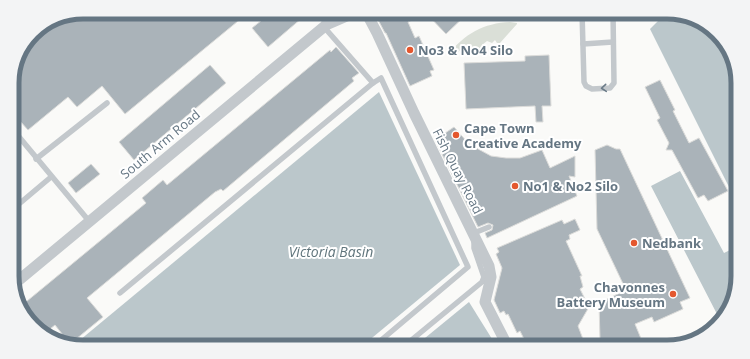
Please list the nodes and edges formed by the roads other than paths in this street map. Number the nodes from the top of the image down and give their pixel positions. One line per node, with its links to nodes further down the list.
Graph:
1 (330, 19): 6 (street, South Arm Road)
2 (340, 19): 6 (street, South Arm Road)
3 (370, 19): 17 (street, Fish Quay Road)
4 (582, 19): 8 (lane)
5 (613, 19): 7 (lane)
6 (324, 26): 9 (lane); 15 (street, South Arm Road)
7 (613, 42): 8 (lane); 8 (lane, one-way to 8)
8 (583, 44)
9 (373, 83): 19 (lane); 20 (lane)
10 (107, 103): 12 (lane)
11 (19, 140): 12 (lane)
12 (36, 159): 13 (lane)
13 (51, 177): 14 (lane); 15 (lane)
14 (19, 204)
15 (89, 221): 18 (street, South Arm Road)
16 (489, 227): 17 (lane)
17 (474, 233): 21 (lane); 22 (street, Fish Quay Road)
18 (19, 280)
19 (120, 293)
20 (381, 340)
21 (411, 340)
22 (504, 340)

